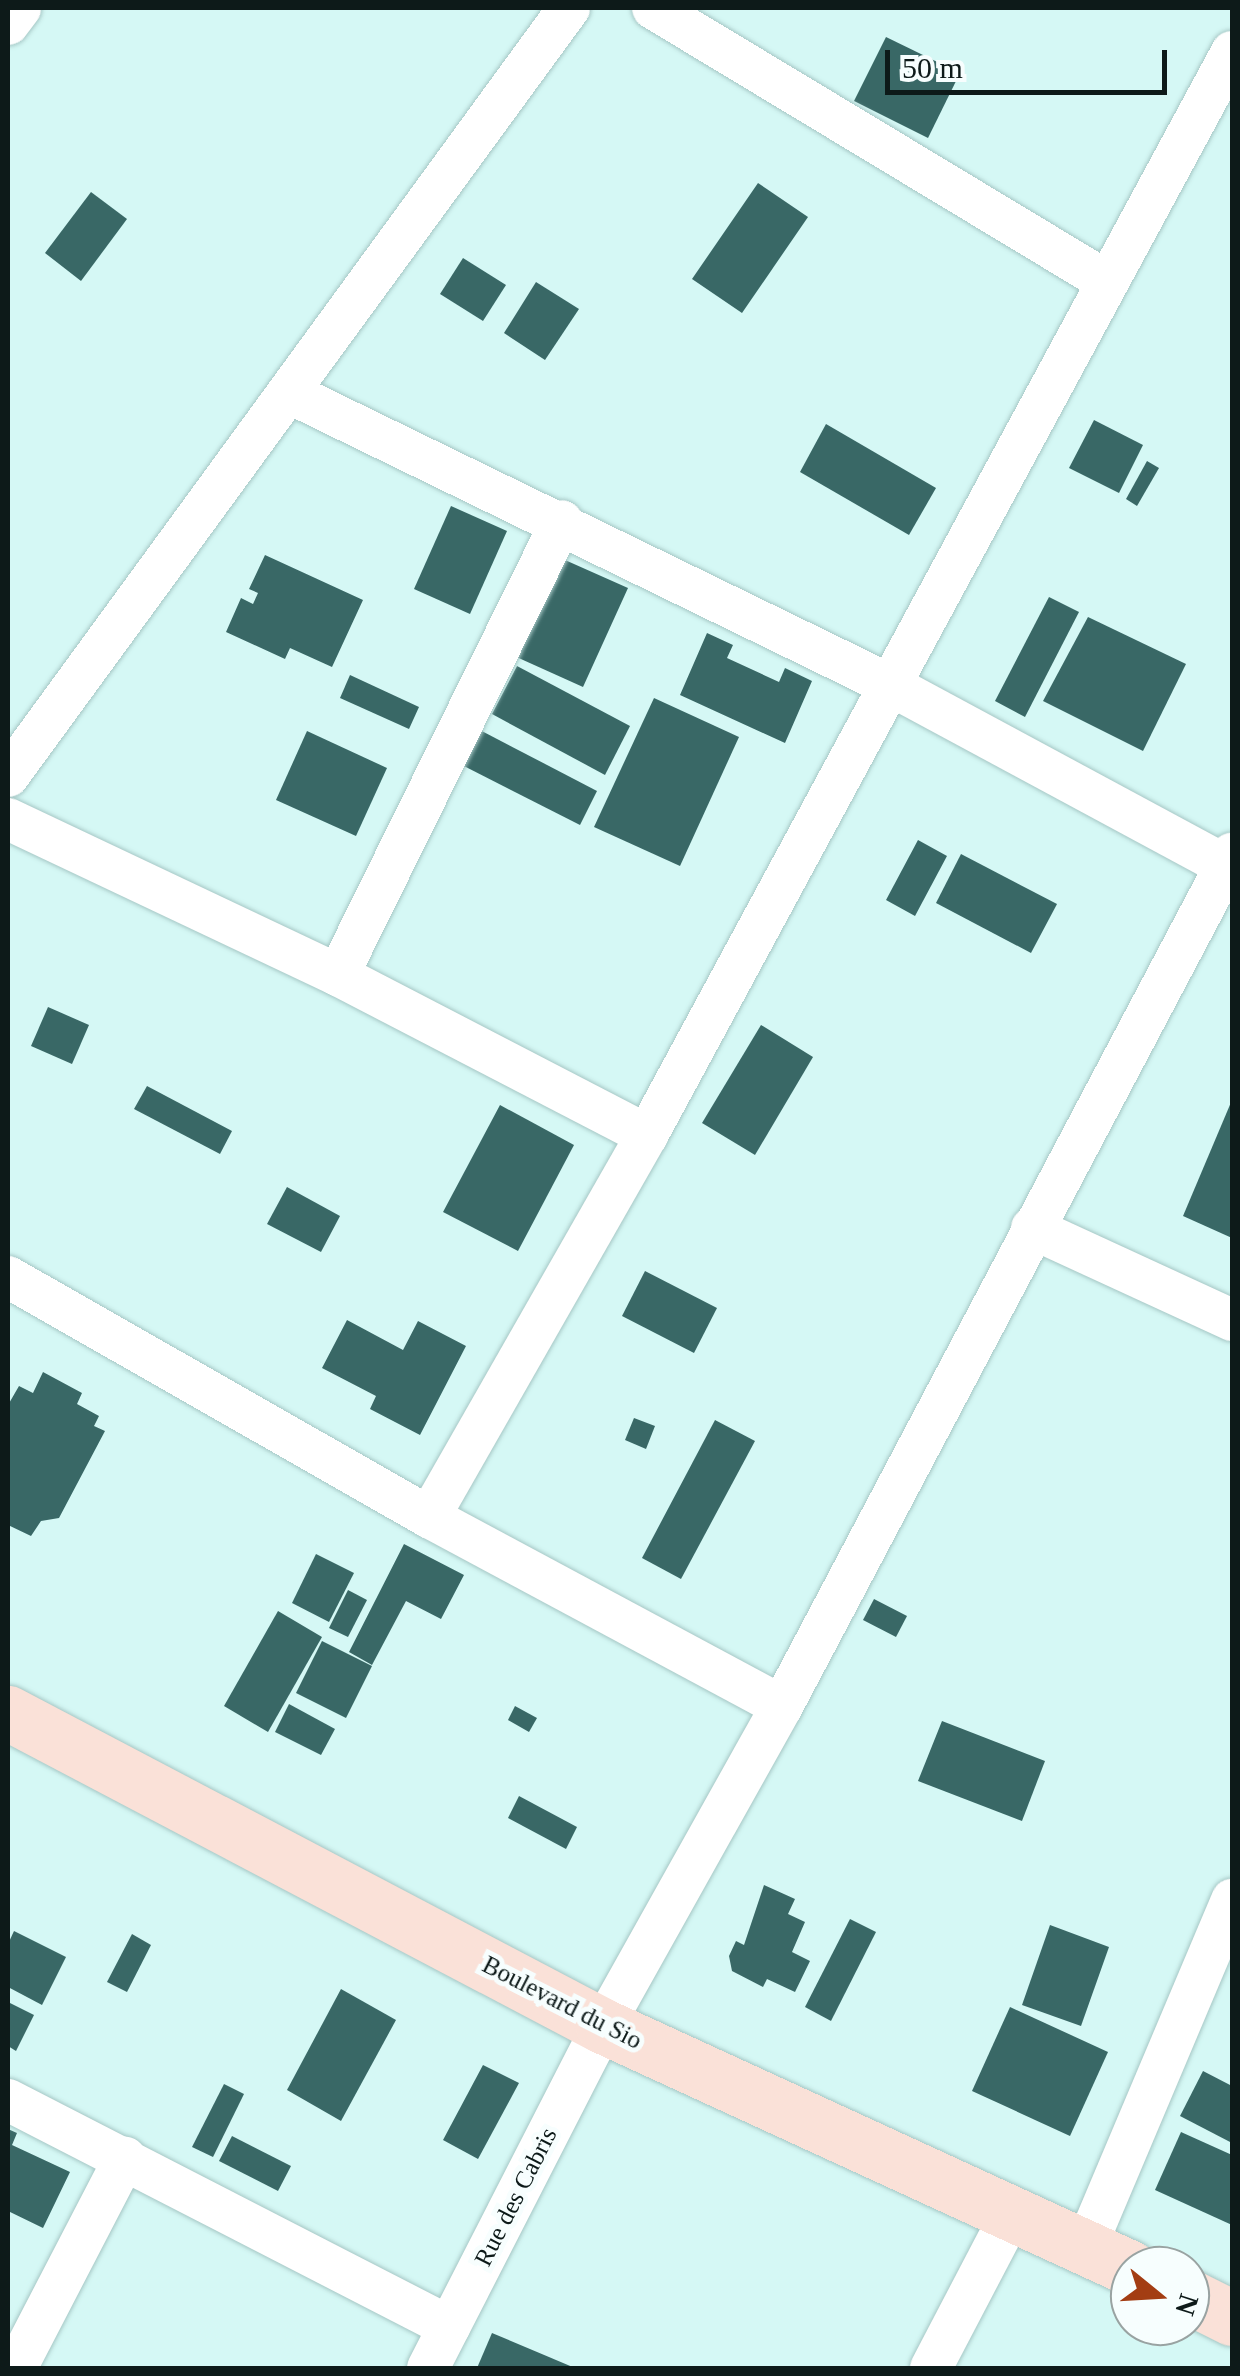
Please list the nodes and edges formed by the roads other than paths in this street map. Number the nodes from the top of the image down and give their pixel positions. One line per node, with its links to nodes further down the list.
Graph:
1 (20, 8): 4 (street)
2 (569, 8): 7 (street)
3 (653, 8): 6 (street)
4 (8, 24)
5 (1232, 52): 6 (street)
6 (1106, 281): 9 (street)
7 (292, 394): 8 (street); 10 (street)
8 (562, 521): 9 (street); 13 (street)
9 (892, 686): 12 (street); 14 (street)
10 (8, 776)
11 (8, 819): 13 (street)
12 (1229, 860): 15 (street, Rue des Cabris)
13 (338, 976): 14 (street)
14 (646, 1134): 18 (street)
15 (1032, 1228): 17 (street); 19 (street, Rue des Cabris)
16 (8, 1277): 18 (street)
17 (1232, 1320)
18 (429, 1517): 19 (street)
19 (782, 1706): 22 (street, Rue des Cabris)
20 (8, 1713): 22 (street, Boulevard du Sio)
21 (1232, 1900): 26 (street)
22 (603, 2026): 25 (street, Boulevard du Sio); 27 (street, Rue des Cabris)
23 (8, 2100): 24 (street)
24 (125, 2158): 27 (street); 28 (street)
25 (1012, 2212): 26 (street, Boulevard du Sio); 30 (street)
26 (1108, 2257)
27 (450, 2327): 29 (street, Rue des Cabris)
28 (16, 2368)
29 (428, 2368)
30 (931, 2368)

